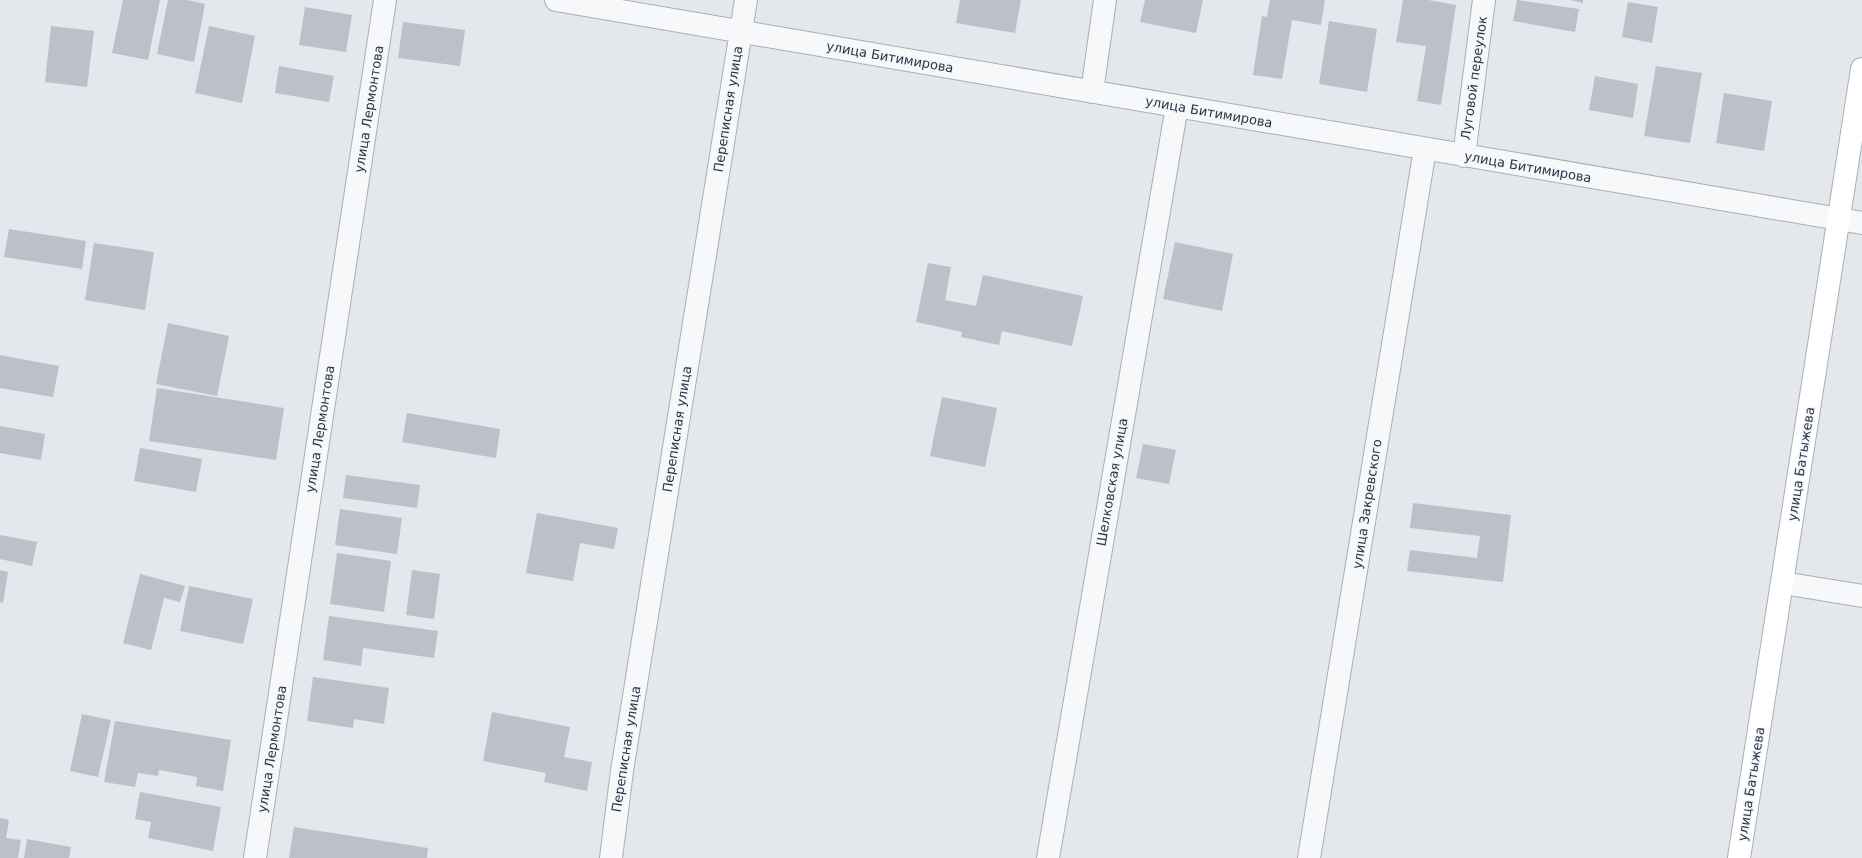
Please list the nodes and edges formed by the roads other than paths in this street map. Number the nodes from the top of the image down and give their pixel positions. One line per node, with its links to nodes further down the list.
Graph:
1 (385, 0): 16 (street, улица Лермонтова)
2 (556, 0): 6 (street, улица Битимирова)
3 (746, 0): 6 (street, Переписная улица)
4 (1105, 0): 8 (street)
5 (1484, 0): 11 (street, Луговой переулок)
6 (740, 32): 8 (street, улица Битимирова); 17 (street, Переписная улица)
7 (1862, 69): 12 (street, улица Батыжева)
8 (1092, 92): 9 (street, улица Битимирова)
9 (1177, 106): 10 (street, улица Битимирова); 18 (street, Шелковская улица)
10 (1425, 149): 11 (street, улица Битимирова); 19 (street, улица Закревского)
11 (1464, 156): 12 (street, улица Битимирова)
12 (1838, 219): 13 (street, улица Битимирова); 14 (street, улица Батыжева)
13 (1862, 223)
14 (1783, 583): 15 (street); 20 (street, улица Батыжева)
15 (1862, 596)
16 (255, 858)
17 (610, 858)
18 (1048, 858)
19 (1309, 858)
20 (1739, 858)

